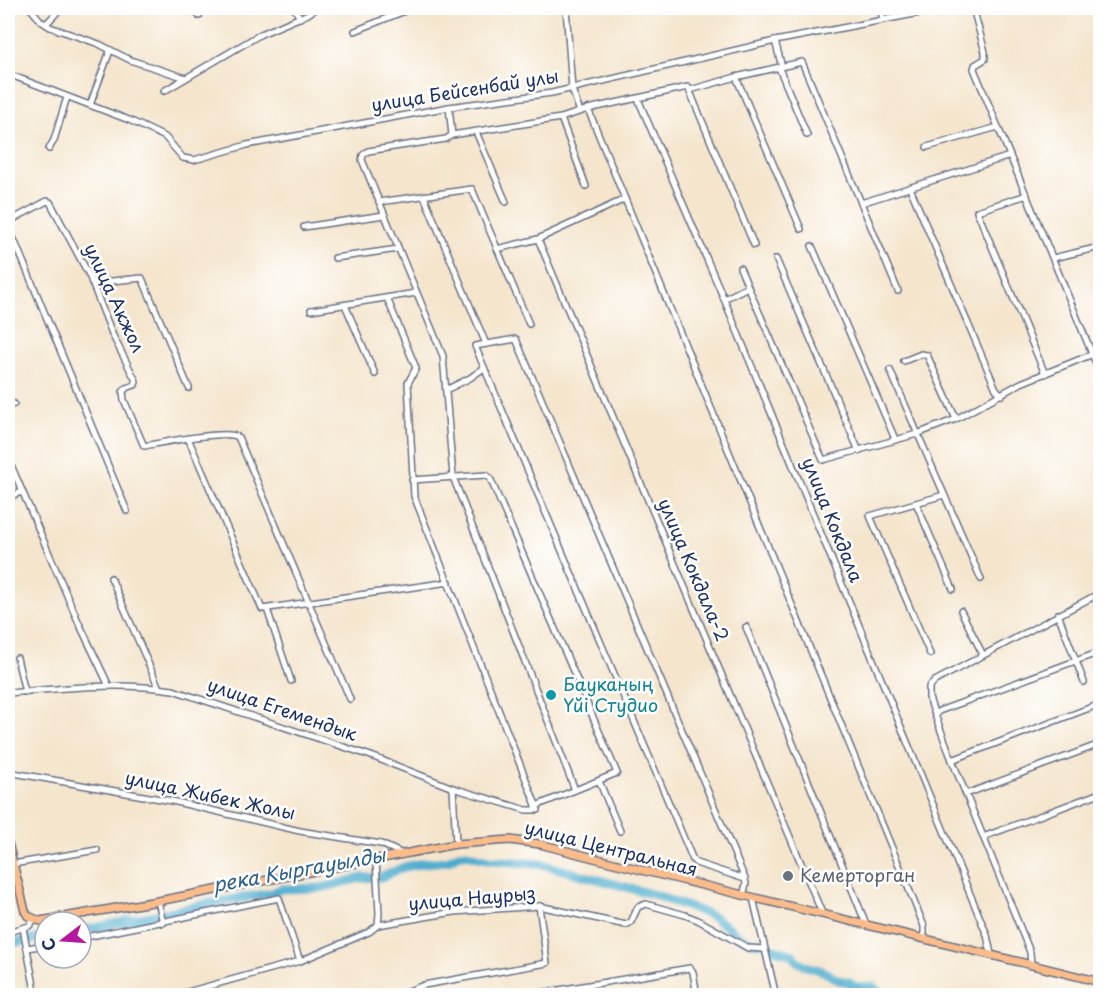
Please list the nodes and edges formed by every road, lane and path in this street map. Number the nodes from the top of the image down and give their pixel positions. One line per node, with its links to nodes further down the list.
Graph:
1 (30, 8): 14 (street)
2 (62, 8): 14 (street)
3 (196, 8): 11 (street)
4 (294, 8): 12 (street)
5 (317, 8): 12 (street)
6 (412, 8): 15 (street)
7 (566, 8): 22 (street)
8 (880, 8): 13 (street)
9 (945, 8): 13 (street, улица Бейсенбай улы)
10 (973, 8): 32 (street)
11 (199, 16)
12 (300, 18): 21 (street)
13 (883, 19): 16 (street, улица Бейсенбай улы)
14 (46, 24): 17 (street)
15 (355, 31)
16 (775, 41): 18 (street); 22 (street, улица Бейсенбай улы)
17 (110, 51): 21 (street); 27 (street)
18 (781, 67): 20 (street); 35 (street); 46 (street)
19 (8, 74): 25 (street, улица Бейсенбай улы)
20 (736, 77): 23 (street); 50 (street)
21 (186, 78): 24 (street)
22 (572, 88): 28 (street, улица Бейсенбай улы); 30 (street)
23 (690, 90): 26 (street); 52 (street)
24 (164, 92)
25 (67, 97): 27 (street, улица Бейсенбай улы); 37 (street)
26 (638, 99): 29 (street); 66 (street, улица Кокдала)
27 (90, 105): 28 (street, улица Бейсенбай улы)
28 (449, 106): 34 (street)
29 (588, 109): 30 (street); 43 (street)
30 (580, 112): 31 (street)
31 (561, 118): 33 (street); 39 (street)
32 (998, 127): 36 (street); 38 (street)
33 (476, 132): 34 (street); 45 (street)
34 (452, 135): 44 (street)
35 (807, 135)
36 (927, 147)
37 (49, 149)
38 (1010, 156): 40 (street); 41 (street)
39 (586, 186)
40 (910, 188): 46 (street); 80 (street)
41 (1027, 195): 58 (street); 77 (street)
42 (424, 196): 44 (street); 56 (street); 70 (street)
43 (625, 199): 51 (street); 152 (street)
44 (379, 202): 47 (street)
45 (506, 202)
46 (861, 203): 63 (street)
47 (384, 215): 49 (street); 55 (street)
48 (8, 223): 61 (street, улица Акжол); 95 (street)
49 (304, 227)
50 (801, 229)
51 (538, 239): 56 (street); 142 (street, улица Кокдала-2)
52 (754, 245)
53 (812, 246): 86 (street)
54 (1101, 248): 58 (street)
55 (398, 249): 57 (street); 64 (street)
56 (497, 249): 69 (street)
57 (335, 258)
58 (1053, 258): 71 (street)
59 (776, 259): 87 (street)
60 (740, 268): 62 (street)
61 (92, 283): 78 (street); 85 (street, улица Акжол)
62 (748, 287): 66 (street); 87 (street)
63 (898, 291)
64 (416, 293): 65 (street); 79 (street)
65 (387, 298): 67 (street); 90 (street)
66 (724, 299): 156 (street, улица Кокдала)
67 (345, 305): 68 (street); 76 (street)
68 (311, 310)
69 (529, 324)
70 (486, 344): 73 (street); 137 (street)
71 (1093, 354): 75 (street); 77 (street)
72 (903, 361): 83 (street)
73 (484, 368): 79 (street); 137 (street)
74 (890, 370): 84 (street)
75 (1101, 373)
76 (375, 374)
77 (1044, 374): 80 (street)
78 (189, 388)
79 (446, 390): 89 (street)
80 (1002, 395): 83 (street)
81 (14, 404): 82 (street)
82 (8, 406)
83 (956, 419): 84 (street)
84 (917, 434): 86 (street); 92 (street)
85 (188, 438): 101 (street); 102 (street)
86 (895, 439): 87 (street)
87 (859, 451)
88 (8, 462): 91 (street)
89 (453, 477): 90 (street); 123 (street); 125 (street)
90 (412, 480): 98 (street)
91 (22, 492): 93 (street); 113 (street)
92 (944, 495): 94 (street); 97 (street)
93 (8, 497)
94 (915, 503): 99 (street); 107 (street)
95 (127, 512)
96 (111, 578): 114 (street)
97 (981, 579)
98 (448, 582): 101 (street); 128 (street)
99 (953, 589)
100 (1101, 593): 104 (street)
101 (308, 603): 102 (street); 117 (street)
102 (267, 609): 111 (street)
103 (961, 611): 108 (street)
104 (1058, 614): 108 (street); 110 (street)
105 (746, 627): 147 (street)
106 (1101, 652): 110 (street)
107 (930, 654)
108 (983, 655): 119 (street)
109 (17, 657): 115 (street)
110 (1076, 661): 112 (street); 119 (street)
111 (291, 681)
112 (1084, 681)
113 (110, 686): 114 (street, улица Егемендык); 115 (street, улица Егемендык)
114 (159, 688): 124 (street, улица Егемендык)
115 (25, 692): 116 (street, улица Егемендык)
116 (8, 693)
117 (350, 699)
118 (1101, 704): 121 (street)
119 (935, 715): 121 (street)
120 (1101, 744): 127 (street)
121 (952, 760): 127 (street)
122 (8, 772): 134 (street, улица Жибек Жолы)
123 (599, 781): 125 (street); 129 (street)
124 (453, 788): 128 (street, улица Егемендык); 132 (street)
125 (575, 790): 128 (street)
126 (1101, 793): 130 (street)
127 (966, 794): 130 (street)
128 (537, 808)
129 (620, 831)
130 (983, 837): 158 (street)
131 (8, 843): 136 (main road)
132 (456, 844): 134 (main road, улица Центральная); 138 (main road, улица Центральная)
133 (97, 850): 136 (street)
134 (405, 855): 135 (main road, улица Центральная)
135 (376, 861): 140 (main road, улица Центральная); 148 (street)
136 (13, 864): 144 (main road)
137 (745, 879): 138 (street)
138 (743, 896): 139 (main road, улица Центральная)
139 (753, 898): 142 (main road, улица Центральная); 155 (street)
140 (158, 904): 143 (main road, улица Центральная); 146 (street)
141 (540, 906): 148 (street, улица Наурыз); 155 (street, улица Наурыз); 162 (street)
142 (822, 913): 147 (main road, улица Центральная)
143 (93, 914)
144 (33, 919)
145 (33, 921): 149 (street)
146 (162, 921): 151 (street); 157 (street)
147 (866, 924): 152 (main road, улица Центральная)
148 (378, 925): 157 (street, улица Наурыз)
149 (23, 928): 150 (street); 153 (street)
150 (9, 931)
151 (93, 935)
152 (924, 938): 156 (main road, улица Центральная)
153 (26, 944): 154 (street); 160 (street)
154 (33, 944)
155 (764, 949): 165 (street)
156 (991, 954): 158 (main road, улица Центральная)
157 (300, 961): 161 (street, улица Наурыз)
158 (1031, 965): 159 (main road, улица Центральная)
159 (1101, 982)
160 (36, 996)
161 (173, 996)
162 (396, 996)
163 (523, 996): 164 (street)
164 (697, 996)
165 (776, 996)

